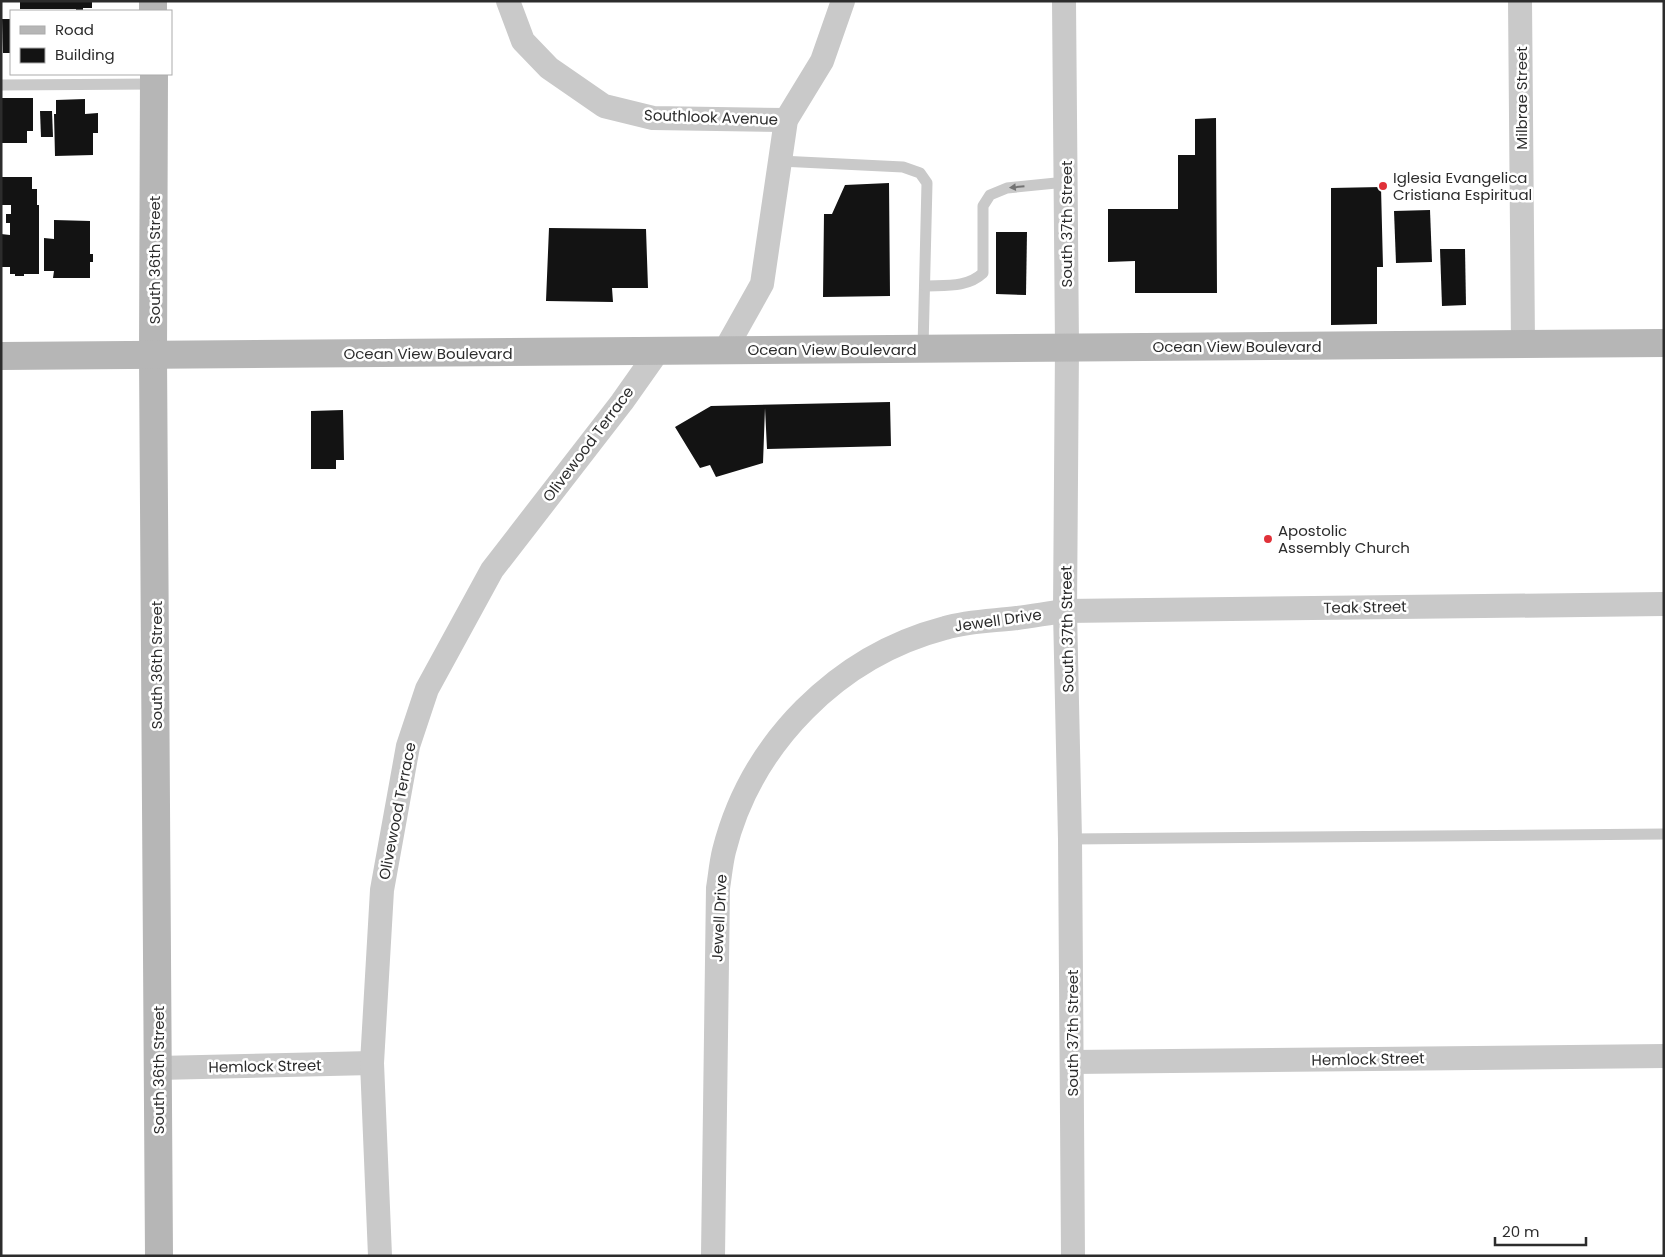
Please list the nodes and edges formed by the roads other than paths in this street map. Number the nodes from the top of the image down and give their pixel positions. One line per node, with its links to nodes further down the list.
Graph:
1 (508, 1): 7 (street, Southlook Avenue)
2 (843, 1): 7 (street)
3 (1064, 1): 9 (street, South 37th Street)
4 (1520, 1): 12 (street, Milbrae Street)
5 (154, 79): 6 (lane); 18 (main road, South 36th Street)
6 (1, 85)
7 (786, 120): 8 (street)
8 (780, 161): 10 (lane); 15 (street)
9 (1066, 182): 10 (lane, one-way to 10); 14 (street, South 37th Street)
10 (925, 286): 13 (lane)
11 (1664, 343): 12 (main road, Ocean View Boulevard)
12 (1523, 344): 14 (main road, Ocean View Boulevard)
13 (923, 348): 14 (main road, Ocean View Boulevard); 15 (main road, Ocean View Boulevard)
14 (1067, 348): 20 (street, South 37th Street)
15 (725, 350): 16 (main road, Ocean View Boulevard)
16 (658, 351): 18 (main road, Ocean View Boulevard); 25 (street, Olivewood Terrace)
17 (1, 356): 18 (main road, Ocean View Boulevard)
18 (154, 356): 26 (main road, South 36th Street)
19 (1664, 604): 20 (street, Teak Street)
20 (1065, 611): 22 (street, South 37th Street); 29 (street, Jewell Drive)
21 (1664, 834): 22 (lane)
22 (1070, 839): 24 (street, South 37th Street)
23 (1664, 1056): 24 (street, Hemlock Street)
24 (1072, 1062): 30 (street, South 37th Street)
25 (372, 1064): 26 (street, Hemlock Street); 28 (street, Olivewood Terrace)
26 (158, 1068): 27 (main road, South 36th Street)
27 (159, 1256)
28 (380, 1256)
29 (713, 1256)
30 (1073, 1256)

